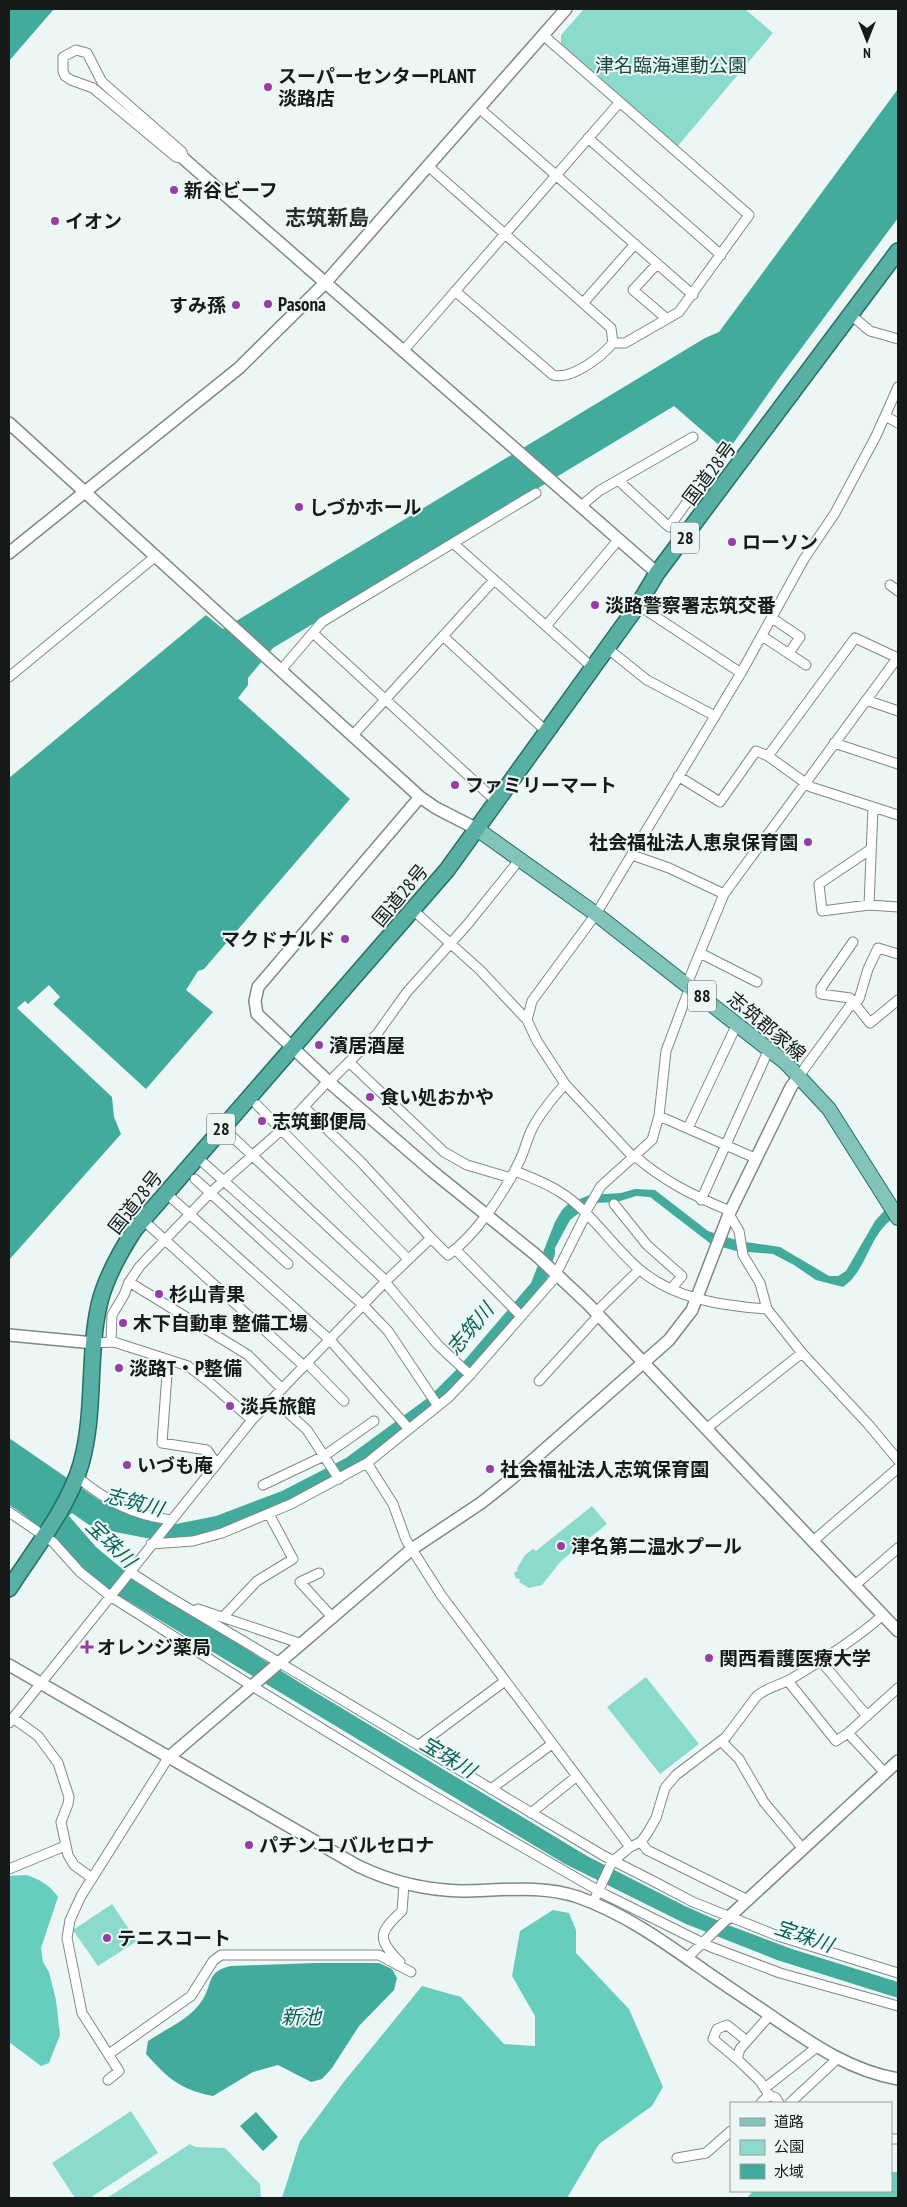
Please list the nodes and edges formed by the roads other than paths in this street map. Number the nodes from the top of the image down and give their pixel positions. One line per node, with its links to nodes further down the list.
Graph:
1 (566, 9): 2 (street)
2 (543, 36): 3 (street); 4 (street)
3 (620, 103): 5 (street); 12 (street)
4 (480, 108): 7 (street); 8 (street)
5 (588, 138): 8 (street); 12 (street)
6 (184, 159): 6 (street); 14 (street)
7 (428, 166): 9 (street); 14 (street)
8 (556, 175): 9 (street); 10 (street)
9 (504, 233): 15 (street); 17 (street)
10 (635, 244): 13 (street); 17 (street)
11 (898, 251): 18 (highway, 国道28号 / 28)
12 (722, 254): 16 (street)
13 (657, 264): 16 (street); 19 (street)
14 (326, 282): 22 (street); 30 (street)
15 (455, 291): 21 (street); 22 (street)
16 (693, 295): 19 (street)
17 (584, 302): 21 (street)
18 (851, 315): 20 (street); 37 (highway, 国道28号 / 28)
19 (667, 319): 21 (street)
20 (898, 339)
21 (613, 343)
22 (404, 350): 32 (street)
23 (898, 387): 24 (street)
24 (885, 416): 25 (street); 42 (street)
25 (898, 422)
26 (9, 423): 30 (street)
27 (693, 437): 29 (street)
28 (720, 457): 29 (street)
29 (618, 480): 32 (street)
30 (84, 492): 35 (street); 36 (street)
31 (536, 493): 34 (street)
32 (581, 506): 33 (street)
33 (619, 539): 37 (street); 43 (street)
34 (453, 543): 38 (street); 44 (street)
35 (9, 553)
36 (156, 556): 52 (street); 54 (street)
37 (658, 573): 41 (highway, 国道28号 / 28)
38 (494, 580): 43 (street); 45 (street)
39 (890, 585): 40 (street)
40 (898, 591)
41 (638, 605): 47 (highway, 国道28号 / 28); 53 (street)
42 (772, 618): 46 (street); 48 (street)
43 (546, 626): 51 (street)
44 (313, 633): 52 (street); 55 (street)
45 (443, 636): 55 (street); 59 (street)
46 (762, 636): 48 (street); 53 (street)
47 (608, 648): 51 (highway, 国道28号 / 28); 58 (street)
48 (789, 653): 50 (street)
49 (898, 657): 56 (street); 62 (street)
50 (806, 664)
51 (593, 668): 59 (highway, 国道28号 / 28)
52 (280, 669): 60 (street)
53 (741, 673): 58 (street)
54 (9, 677)
55 (385, 700): 60 (street); 67 (street)
56 (866, 700): 57 (street); 61 (street)
57 (898, 711)
58 (715, 716): 64 (street)
59 (547, 732): 67 (highway, 国道28号 / 28)
60 (353, 735): 66 (street)
61 (834, 743): 63 (street); 65 (street)
62 (768, 756): 64 (street); 65 (street)
63 (898, 764)
64 (678, 776): 72 (street)
65 (805, 782): 68 (street); 74 (street)
66 (420, 797): 70 (street); 89 (street)
67 (497, 802): 70 (highway, 国道28号 / 28)
68 (873, 807): 69 (street); 71 (street)
69 (898, 815)
70 (477, 829): 73 (main road, 志筑郡家線 / 88); 77 (highway, 国道28号 / 28)
71 (871, 849): 75 (street); 75 (street)
72 (632, 855): 74 (street); 78 (street)
73 (520, 859): 78 (main road, 志筑郡家線 / 88); 80 (street)
74 (724, 894): 81 (street)
75 (869, 906): 76 (street)
76 (898, 907)
77 (413, 910): 80 (street); 89 (highway, 国道28号 / 28)
78 (596, 914): 84 (main road, 志筑郡家線 / 88); 87 (street)
79 (853, 942): 86 (street)
80 (451, 943): 87 (street); 91 (street)
81 (700, 953): 83 (street); 84 (street)
82 (898, 954): 86 (street)
83 (757, 982)
84 (689, 986): 88 (main road, 志筑郡家線 / 88); 97 (street)
85 (898, 1000): 86 (street)
86 (854, 1002): 92 (street)
87 (527, 1020): 94 (street)
88 (737, 1024): 90 (main road, 志筑郡家線 / 88); 99 (street)
89 (293, 1048): 93 (street); 98 (highway, 国道28号 / 28)
90 (769, 1049): 92 (main road, 志筑郡家線 / 88); 101 (street)
91 (350, 1063): 93 (street); 106 (street)
92 (799, 1076): 105 (street); 117 (main road, 志筑郡家線 / 88)
93 (329, 1081): 96 (street); 116 (street)
94 (564, 1084): 104 (street); 106 (street)
95 (258, 1105): 100 (street)
96 (304, 1106): 100 (street); 119 (street)
97 (659, 1116): 99 (street); 104 (street)
98 (223, 1128): 102 (street); 103 (highway, 国道28号 / 28)
99 (688, 1128): 101 (street)
100 (281, 1130): 102 (street); 122 (street)
101 (727, 1145): 105 (street); 111 (street)
102 (254, 1156): 108 (street); 127 (street)
103 (197, 1157): 108 (street); 109 (highway, 国道28号 / 28)
104 (634, 1157): 111 (street); 113 (street)
105 (755, 1158): 114 (street)
106 (513, 1175): 113 (street); 116 (street)
107 (195, 1179): 110 (street)
108 (224, 1182): 110 (street); 130 (street)
109 (166, 1193): 115 (street); 118 (highway, 国道28号 / 28)
110 (209, 1194): 115 (street); 123 (street)
111 (701, 1200): 114 (street)
112 (614, 1204): 128 (street)
113 (586, 1211): 124 (street); 125 (street)
114 (729, 1212): 129 (street); 131 (street)
115 (190, 1214): 120 (street); 135 (street)
116 (486, 1214): 121 (street); 125 (street)
117 (898, 1218)
118 (143, 1220): 120 (street); 137 (highway, 国道28号 / 28)
119 (431, 1238): 121 (street); 122 (street)
120 (163, 1240): 126 (street); 141 (street)
121 (456, 1250): 133 (street)
122 (408, 1259): 127 (street)
123 (288, 1264)
124 (639, 1270): 128 (street); 132 (street)
125 (556, 1274): 132 (street); 133 (street)
126 (129, 1282): 136 (street); 144 (street)
127 (386, 1282): 130 (street); 142 (street)
128 (672, 1289): 129 (street)
129 (698, 1298): 131 (street); 140 (street)
130 (363, 1305): 135 (street); 147 (street)
131 (767, 1309): 138 (street)
132 (598, 1313): 140 (street); 143 (street)
133 (521, 1316): 142 (street)
134 (9, 1335): 137 (street)
135 (330, 1340): 141 (street); 151 (street)
136 (111, 1342): 137 (street); 139 (street)
137 (94, 1343): 157 (highway, 国道28号 / 28)
138 (802, 1353): 150 (street); 153 (street)
139 (168, 1360): 148 (street); 154 (street)
140 (644, 1362): 150 (street); 167 (street)
141 (306, 1364): 144 (street); 146 (street)
142 (470, 1375): 147 (street)
143 (538, 1381)
144 (282, 1389): 145 (street)
145 (273, 1399): 148 (street); 152 (street)
146 (344, 1401)
147 (438, 1406): 151 (street)
148 (252, 1420): 154 (street)
149 (374, 1421): 152 (street)
150 (707, 1428): 164 (street)
151 (409, 1429): 155 (street)
152 (324, 1456): 158 (street); 159 (street)
153 (898, 1460)
154 (216, 1463): 162 (street)
155 (367, 1463): 158 (street); 167 (street)
156 (898, 1468): 164 (street)
157 (76, 1479): 162 (street); 163 (highway, 国道28号 / 28)
158 (339, 1480): 161 (street)
159 (262, 1485)
160 (9, 1512): 163 (street)
161 (269, 1514): 165 (street); 175 (street)
162 (170, 1521): 165 (street)
163 (45, 1535): 170 (highway, 国道28号 / 28); 172 (street)
164 (813, 1540): 171 (street)
165 (152, 1543): 168 (street)
166 (898, 1548): 171 (street)
167 (412, 1549): 176 (street); 182 (street)
168 (130, 1572): 172 (street); 173 (street)
169 (319, 1573): 176 (street)
170 (11, 1579)
171 (854, 1585): 174 (street)
172 (111, 1595): 184 (street); 185 (street)
173 (194, 1612): 175 (street); 180 (street)
174 (883, 1615): 177 (street); 179 (street)
175 (223, 1617): 178 (street)
176 (333, 1618): 178 (street)
177 (898, 1631)
178 (302, 1644): 180 (street)
179 (820, 1660): 183 (street); 187 (street)
180 (278, 1664): 185 (street); 191 (street)
181 (9, 1665): 184 (street)
182 (505, 1681): 191 (street); 192 (street)
183 (788, 1681): 189 (street); 190 (street)
184 (39, 1683): 188 (street); 193 (street)
185 (253, 1686): 193 (street); 207 (street)
186 (898, 1688): 187 (street)
187 (866, 1716): 189 (street)
188 (11, 1720): 200 (street)
189 (848, 1733): 195 (street)
190 (721, 1741): 199 (street); 202 (street)
191 (419, 1744): 197 (street)
192 (552, 1744): 196 (street); 197 (street)
193 (168, 1758): 205 (street); 206 (street)
194 (898, 1761): 195 (street)
195 (885, 1773): 202 (street)
196 (576, 1776): 198 (street); 201 (street)
197 (491, 1790): 198 (street)
198 (530, 1813): 203 (street)
199 (641, 1842): 201 (street); 208 (street)
200 (65, 1846): 204 (street); 205 (street)
201 (630, 1847): 203 (street)
202 (803, 1849): 208 (street)
203 (613, 1861): 207 (street); 210 (street)
204 (9, 1869)
205 (92, 1878): 218 (street)
206 (404, 1884): 209 (street); 218 (street)
207 (598, 1889): 209 (street); 211 (street)
208 (748, 1900): 210 (street)
209 (593, 1903): 212 (street)
210 (729, 1917): 211 (street); 213 (street)
211 (705, 1941): 212 (street); 214 (street)
212 (688, 1958): 215 (street)
213 (898, 1973)
214 (898, 2006)
215 (770, 2015): 216 (street); 217 (street)
216 (748, 2041): 219 (street); 219 (street)
217 (817, 2047): 220 (street); 223 (street)
218 (108, 2054): 222 (street)
219 (737, 2059): 223 (street)
220 (837, 2059): 221 (street); 225 (street)
221 (898, 2079)
222 (108, 2080)
223 (772, 2096): 224 (street)
224 (787, 2102)
225 (790, 2102)
226 (730, 2132): 227 (street)
227 (677, 2158)

